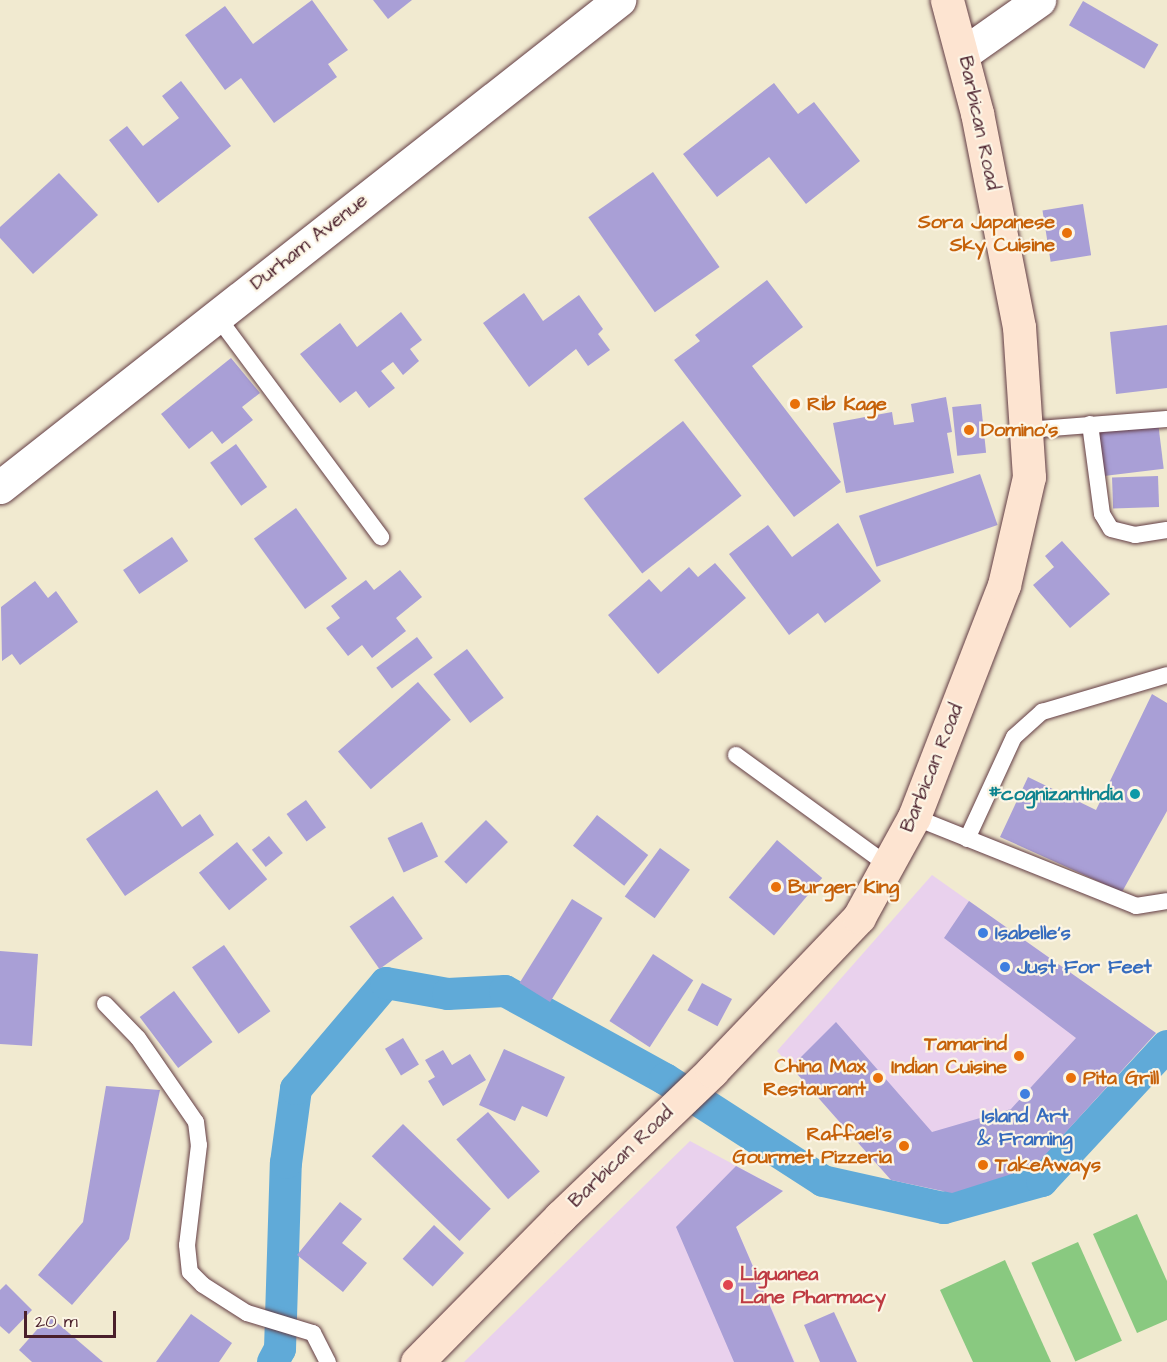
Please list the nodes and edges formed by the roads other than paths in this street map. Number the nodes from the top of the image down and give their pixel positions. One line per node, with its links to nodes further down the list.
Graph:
1 (619, 0): 5 (street, Durham Avenue)
2 (947, 0): 4 (main road, Barbican Road)
3 (1039, 0): 4 (street)
4 (964, 53): 8 (main road, Barbican Road)
5 (216, 315): 9 (street, Durham Avenue); 11 (lane)
6 (1167, 418): 7 (lane)
7 (1090, 424): 8 (lane); 10 (lane)
8 (1026, 430): 14 (main road, Barbican Road)
9 (0, 486)
10 (1167, 530)
11 (381, 537)
12 (1167, 675): 15 (lane)
13 (736, 755): 16 (lane)
14 (914, 817): 15 (lane); 16 (main road, Barbican Road)
15 (967, 839): 17 (lane)
16 (889, 866): 20 (main road, Barbican Road)
17 (1167, 901)
18 (105, 1004): 19 (lane)
19 (328, 1362)
20 (417, 1362)

